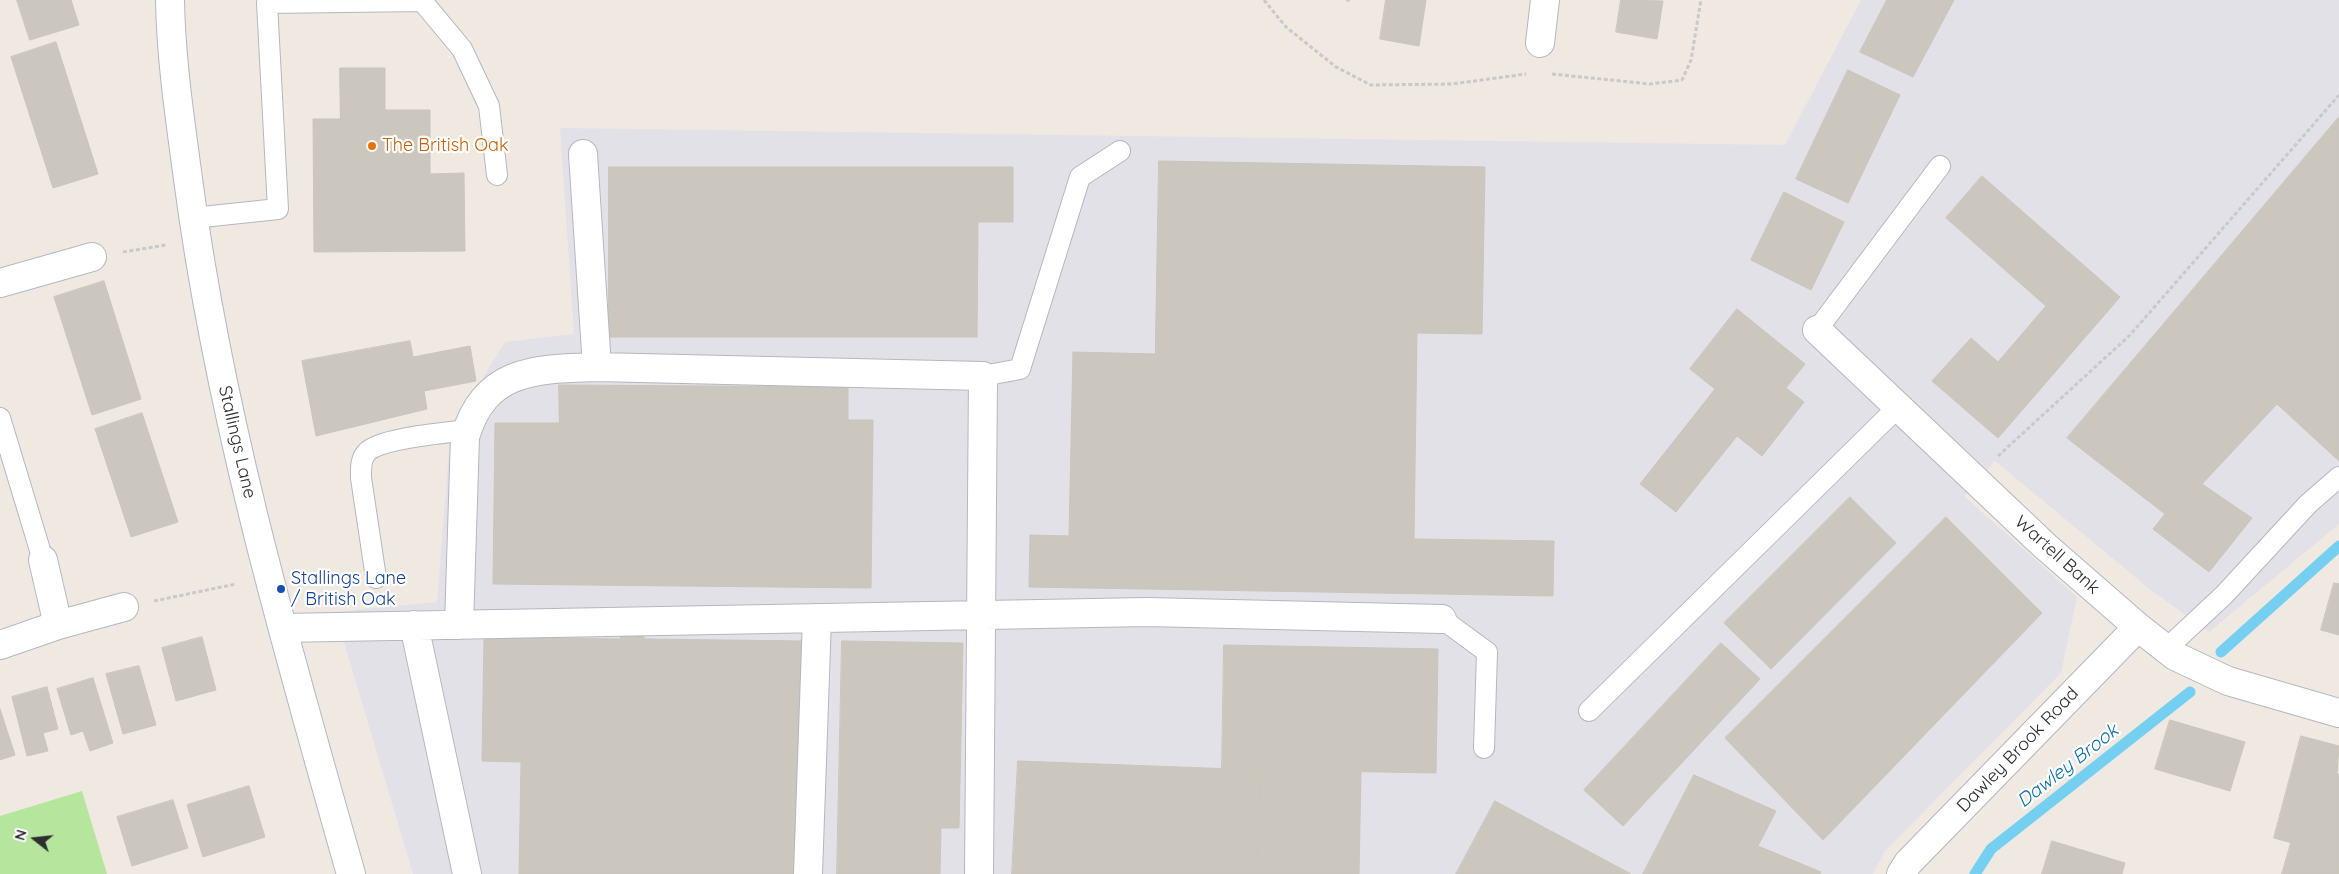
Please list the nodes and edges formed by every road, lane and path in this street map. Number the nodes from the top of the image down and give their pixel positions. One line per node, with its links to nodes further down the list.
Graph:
1 (170, 0): 15 (street, Stallings Lane)
2 (1264, 0): 9 (path)
3 (1346, 0): 4 (path)
4 (1352, 0)
5 (1545, 0): 7 (street)
6 (1701, 0): 8 (path)
7 (1540, 43)
8 (1547, 73)
9 (1528, 74)
10 (2339, 95): 25 (path)
11 (1120, 151): 20 (lane)
12 (583, 154): 19 (street)
13 (1940, 166): 18 (lane)
14 (497, 175): 15 (lane)
15 (195, 229): 16 (path); 37 (street, Stallings Lane)
16 (92, 256): 17 (street)
17 (0, 283)
18 (1817, 330): 21 (street, Wartell Bank)
19 (597, 367): 20 (street); 23 (street)
20 (983, 376): 30 (street)
21 (1898, 407): 25 (street, Wartell Bank); 40 (lane)
22 (0, 418): 26 (lane)
23 (467, 430): 27 (lane); 35 (street)
24 (2339, 477): 39 (lane)
25 (1974, 479): 36 (street, Wartell Bank)
26 (43, 560): 33 (street)
27 (376, 578)
28 (238, 584): 29 (path)
29 (124, 607): 33 (street)
30 (981, 614): 31 (street); 32 (street); 46 (street)
31 (817, 618): 35 (street); 45 (street)
32 (1442, 619): 42 (lane)
33 (58, 625): 38 (street)
34 (414, 625): 35 (street); 37 (street); 44 (street)
35 (459, 625)
36 (2138, 627): 39 (street, Wartell Bank); 47 (street, Dawley Brook Road)
37 (283, 628): 43 (street, Stallings Lane)
38 (0, 645)
39 (2166, 648): 41 (street, Wartell Bank)
40 (1589, 711)
41 (2339, 713)
42 (1484, 748)
43 (351, 874)
44 (467, 874)
45 (808, 874)
46 (979, 874)
47 (1900, 874)

